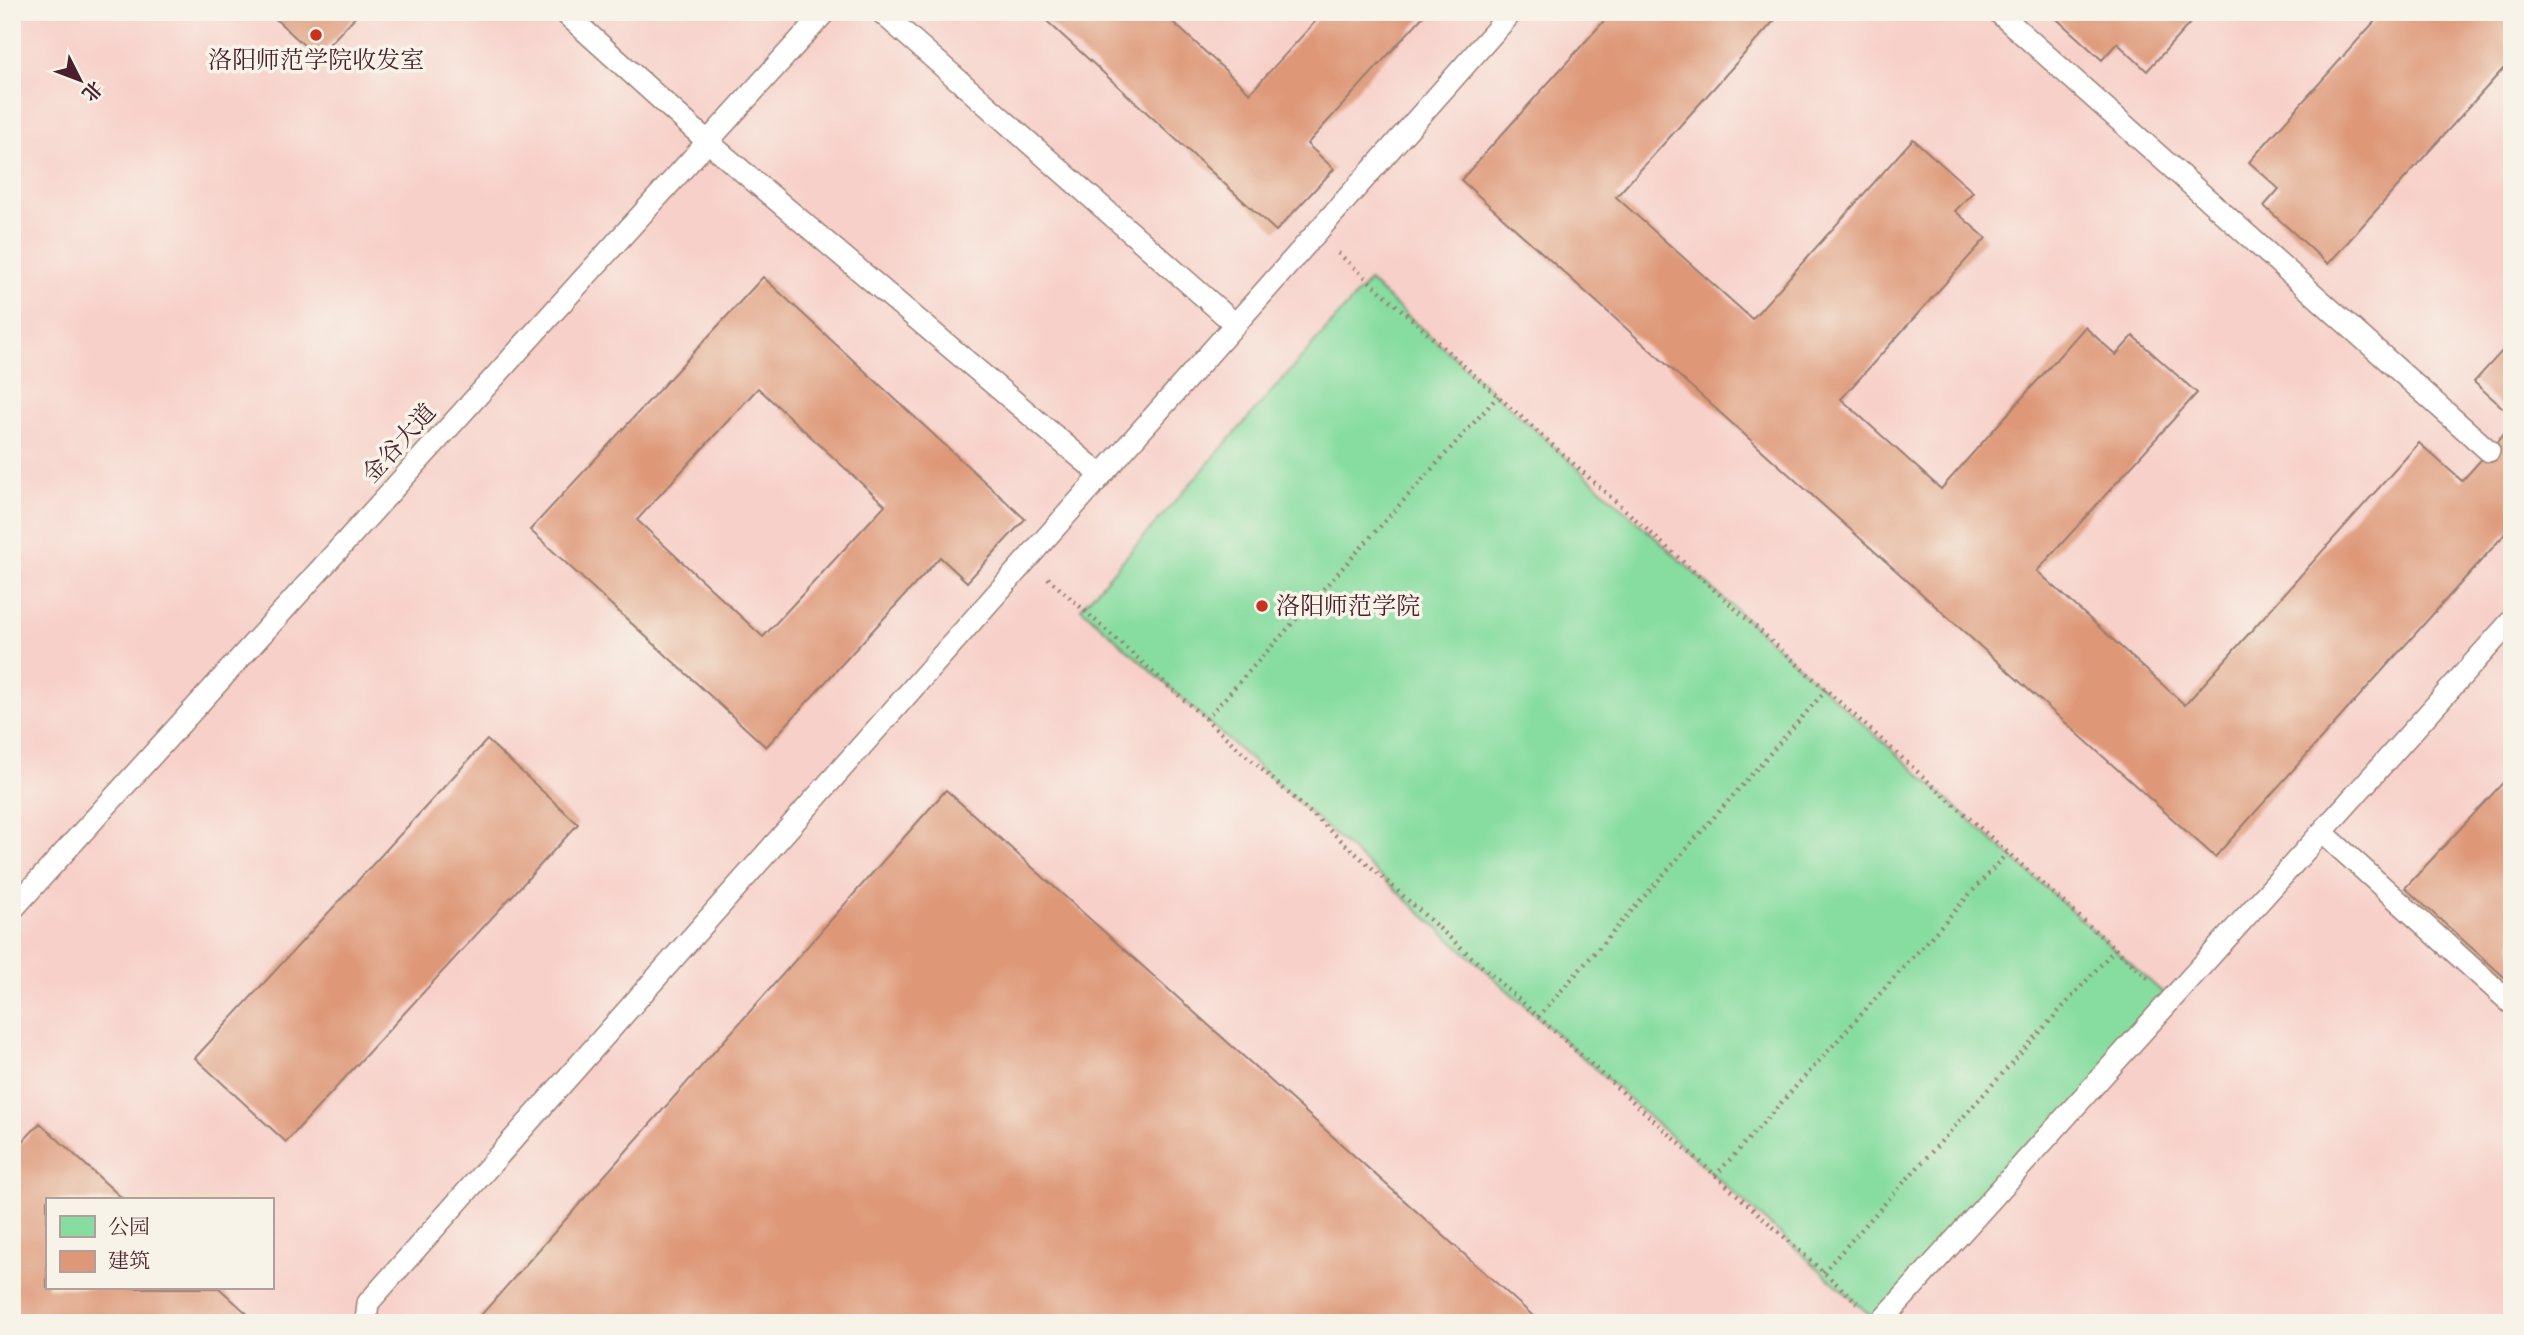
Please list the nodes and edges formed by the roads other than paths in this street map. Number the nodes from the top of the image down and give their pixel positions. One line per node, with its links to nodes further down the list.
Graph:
1 (564, 12): 6 (lane)
2 (825, 12): 6 (lane, 金谷大道)
3 (881, 12): 7 (lane)
4 (1512, 12): 7 (lane)
5 (1998, 12): 8 (lane)
6 (708, 142): 9 (lane); 12 (lane, 金谷大道)
7 (1235, 324): 9 (lane)
8 (2489, 451)
9 (1101, 475): 14 (lane)
10 (2512, 620): 11 (lane)
11 (2322, 832): 13 (lane); 15 (lane)
12 (12, 910)
13 (2512, 1004)
14 (366, 1323)
15 (1880, 1323)

